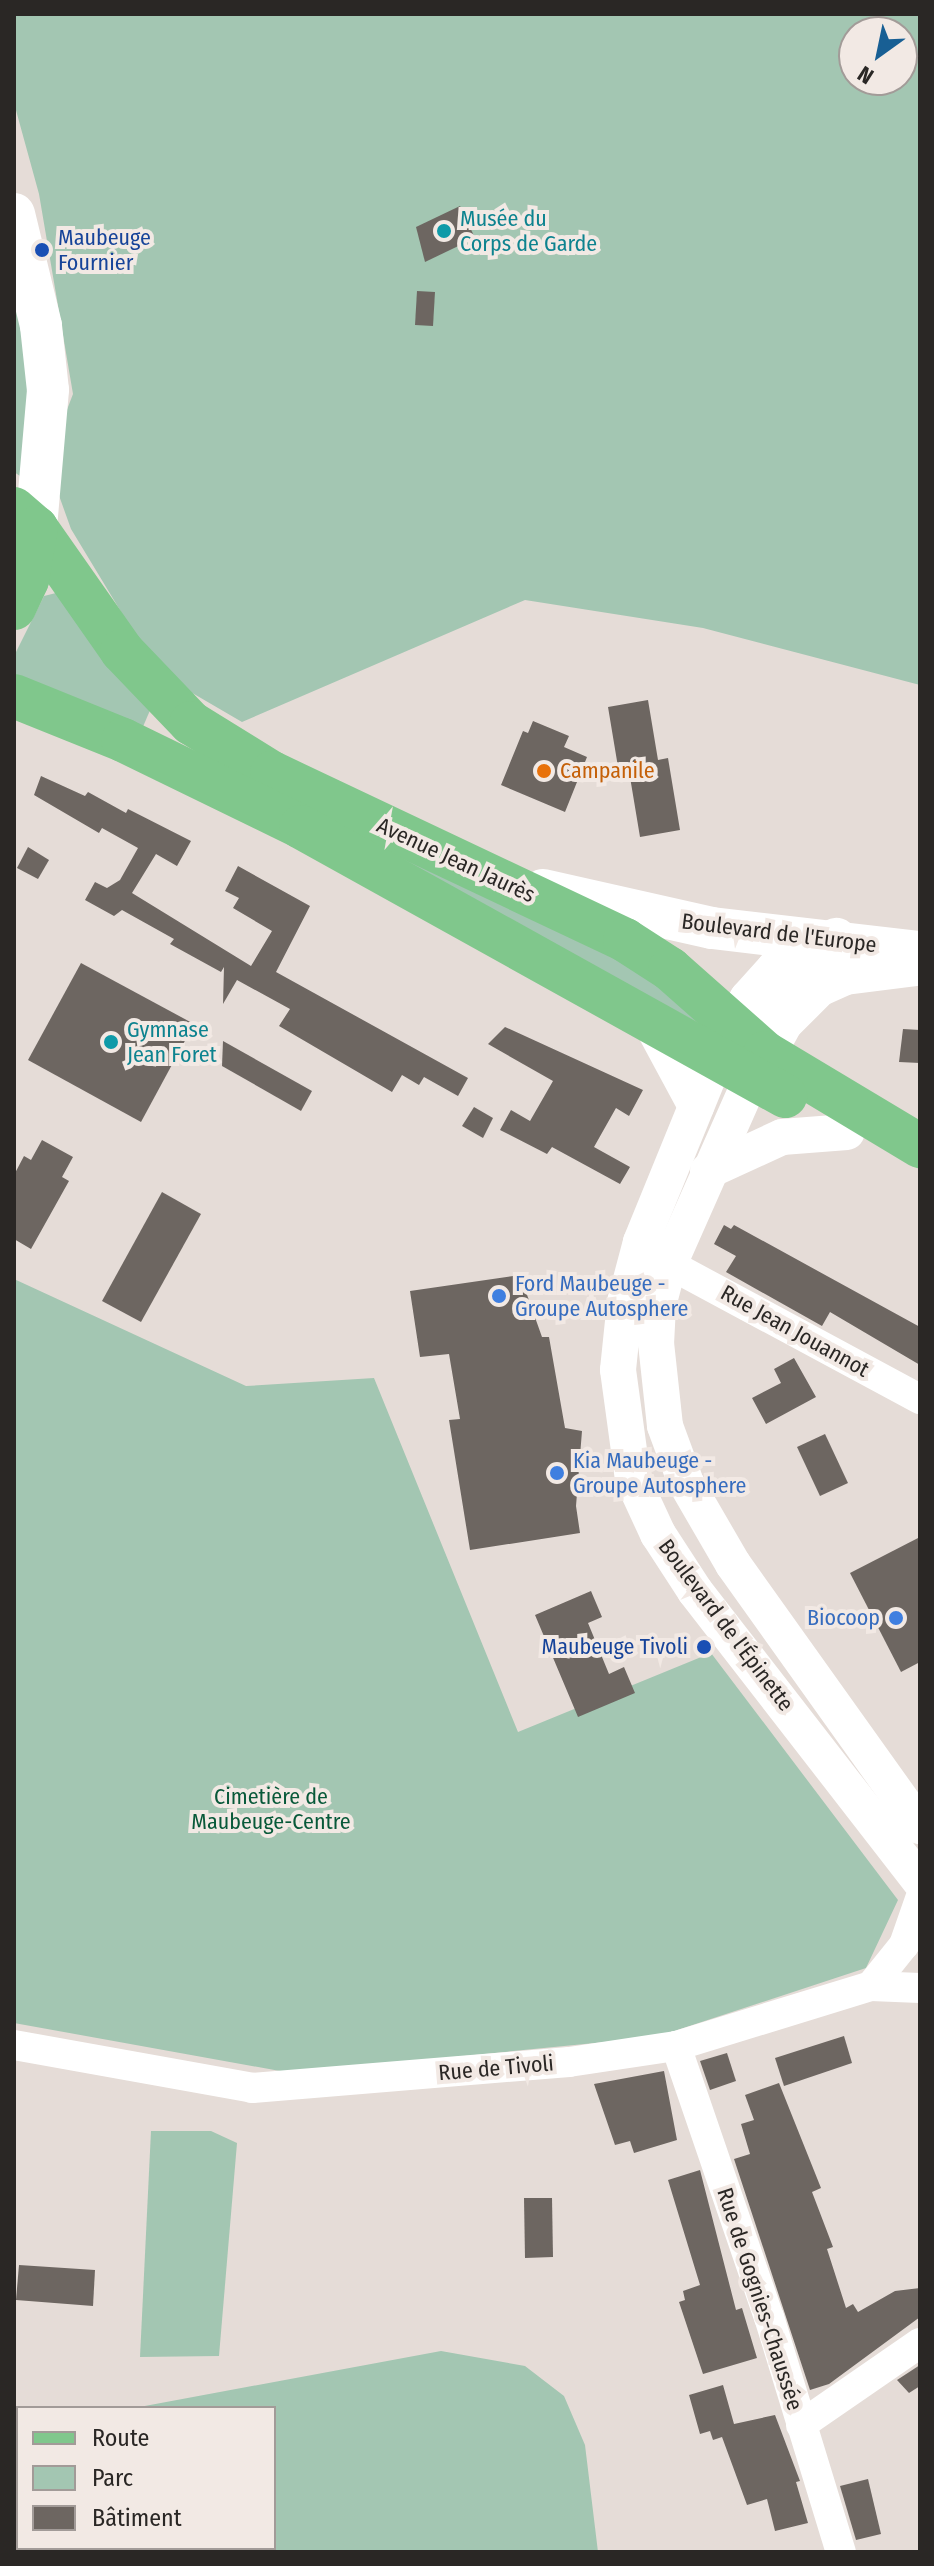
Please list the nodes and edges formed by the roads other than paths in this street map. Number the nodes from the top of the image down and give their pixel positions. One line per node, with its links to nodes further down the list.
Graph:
1 (14, 214): 2 (main road)
2 (25, 518): 3 (main road); 5 (main road, Avenue Jean Jaurès)
3 (14, 608)
4 (14, 696): 9 (main road, Avenue Jean Jaurès)
5 (497, 880): 6 (main road, Boulevard de l'Europe); 10 (main road, Avenue Jean Jaurès)
6 (837, 939): 7 (main road, Boulevard de l'Europe); 10 (main road)
7 (920, 952)
8 (920, 965): 10 (main road)
9 (650, 1021): 10 (main road, Avenue Jean Jaurès); 11 (street)
10 (741, 1054): 11 (street, Boulevard de l'Épinette); 12 (main road, Avenue Jean Jaurès); 13 (main road, Avenue Jean Jaurès); 14 (street, Boulevard de l'Épinette)
11 (696, 1106): 19 (street, Boulevard de l'Épinette)
12 (847, 1132): 14 (street); 15 (main road, Avenue Jean Jaurès)
13 (920, 1146)
14 (708, 1171): 16 (street, Boulevard de l'Épinette)
15 (920, 1173)
16 (669, 1264): 17 (street, Rue Jean Jouannot); 18 (street, Boulevard de l'Épinette)
17 (920, 1399)
18 (920, 1826)
19 (920, 1881)
20 (920, 1899): 21 (street)
21 (871, 1986): 22 (street); 24 (street, Rue de Tivoli)
22 (920, 1988)
23 (14, 2045): 24 (street, Rue de Tivoli)
24 (676, 2046): 26 (street, Rue de Gognies-Chaussée)
25 (920, 2343): 26 (street)
26 (801, 2425): 27 (street, Rue de Gognies-Chaussée)
27 (841, 2552)

